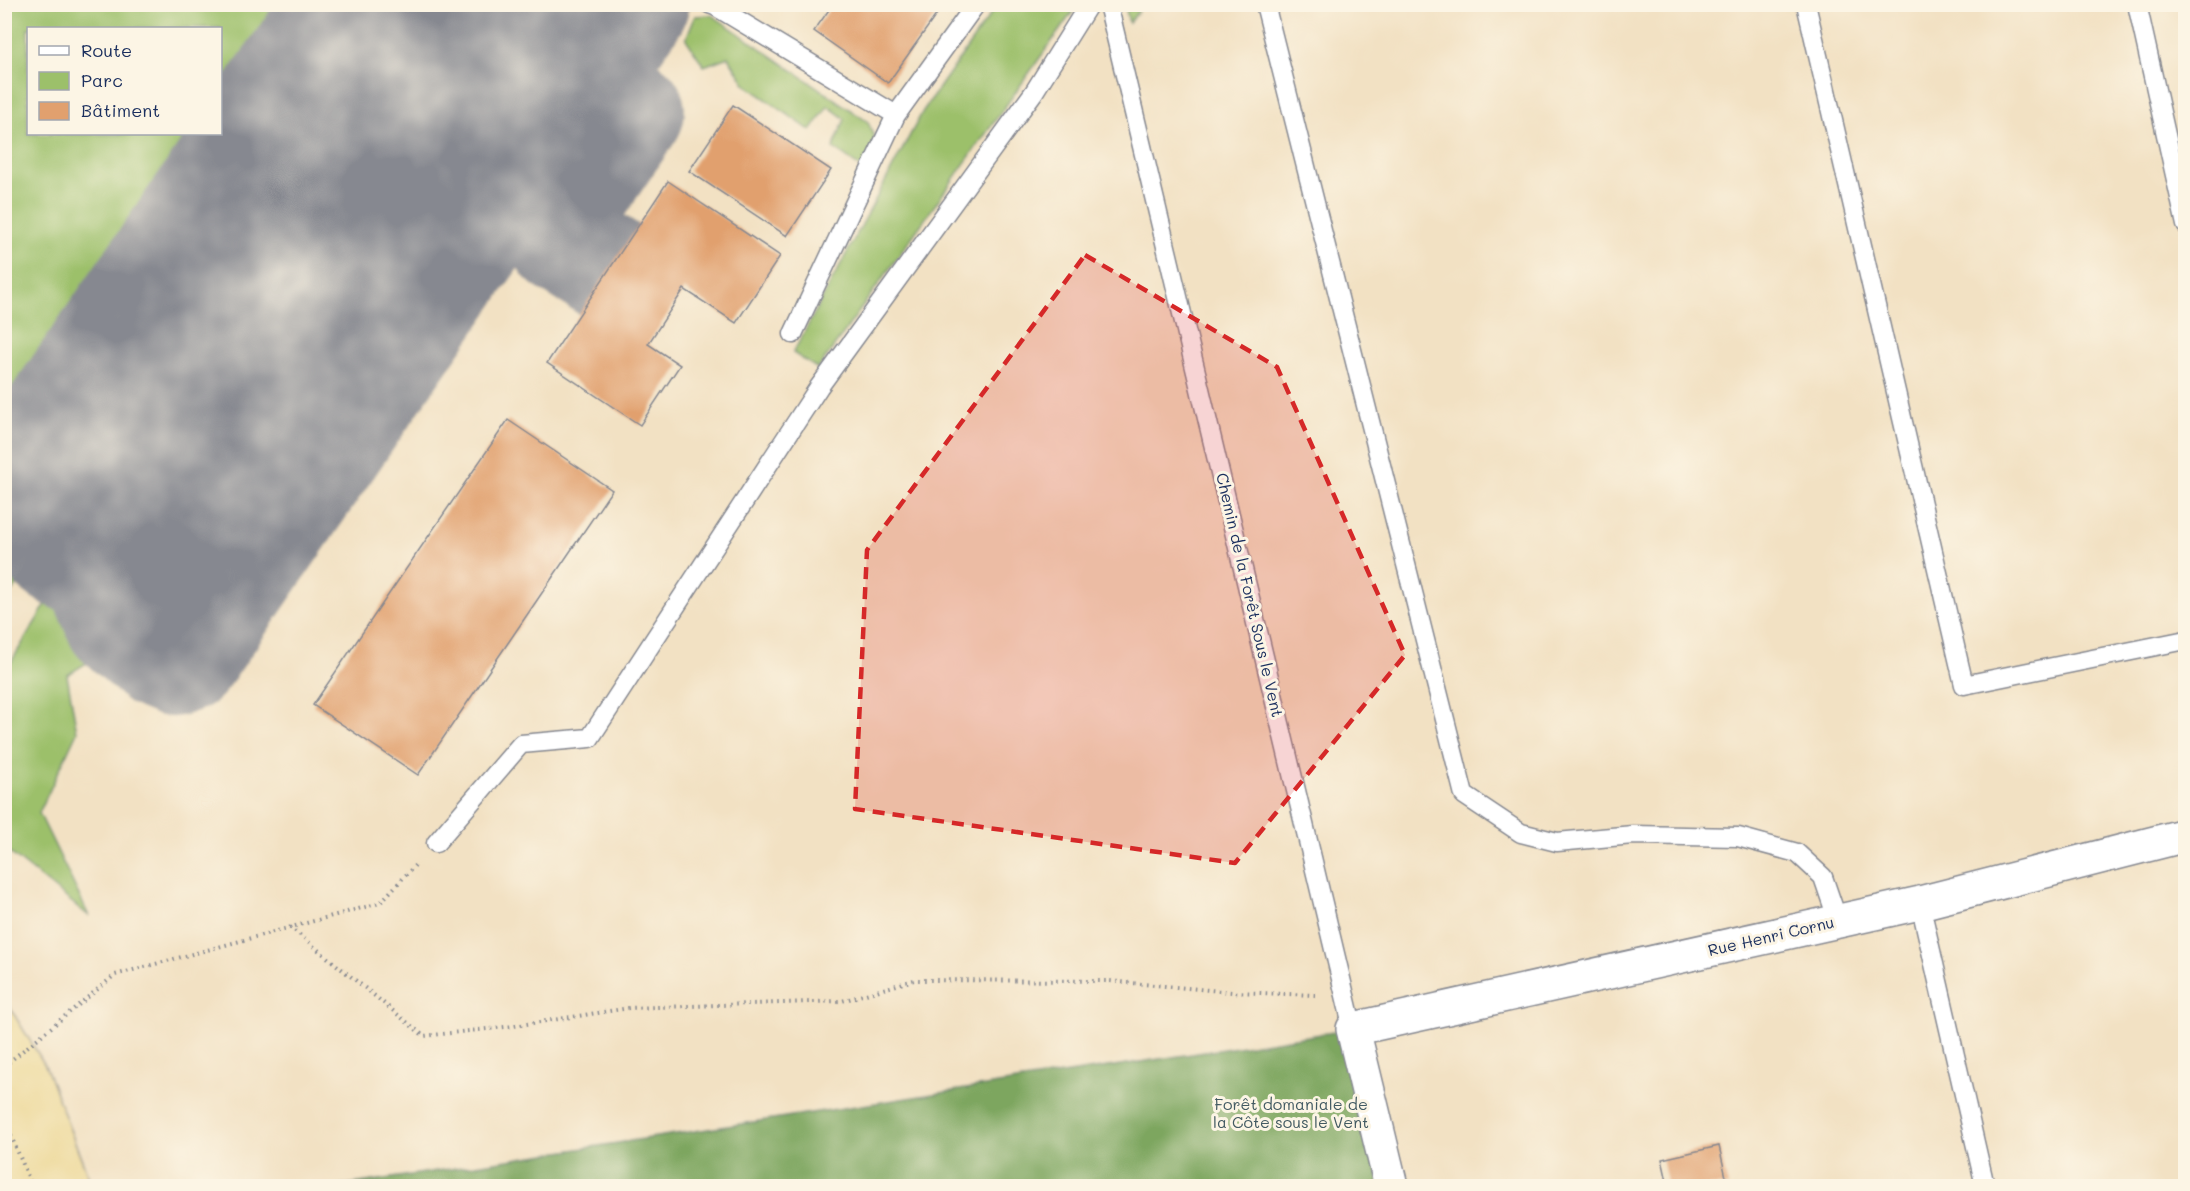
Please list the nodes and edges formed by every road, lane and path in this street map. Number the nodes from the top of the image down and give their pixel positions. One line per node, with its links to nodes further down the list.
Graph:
1 (709, 4): 8 (lane)
2 (976, 4): 8 (lane)
3 (1089, 4): 13 (lane)
4 (1108, 4): 17 (lane, Chemin de la Forêt Sous le Vent)
5 (1265, 4): 15 (lane)
6 (1806, 4): 11 (lane)
7 (2138, 4): 9 (lane)
8 (896, 115): 10 (lane)
9 (2186, 225)
10 (794, 334)
11 (2186, 640)
12 (2186, 835): 14 (street, Rue Henri Cornu)
13 (436, 843): 16 (path)
14 (1920, 903): 15 (street, Rue Henri Cornu); 23 (lane)
15 (1838, 921): 18 (street, Rue Henri Cornu)
16 (290, 927): 17 (path); 19 (path)
17 (1345, 996): 18 (lane, Chemin de la Forêt Sous le Vent)
18 (1353, 1029): 22 (street, Chemin de la Forêt Sous le Vent)
19 (4, 1066)
20 (4, 1119): 21 (path)
21 (32, 1186)
22 (1391, 1186)
23 (1985, 1186)

